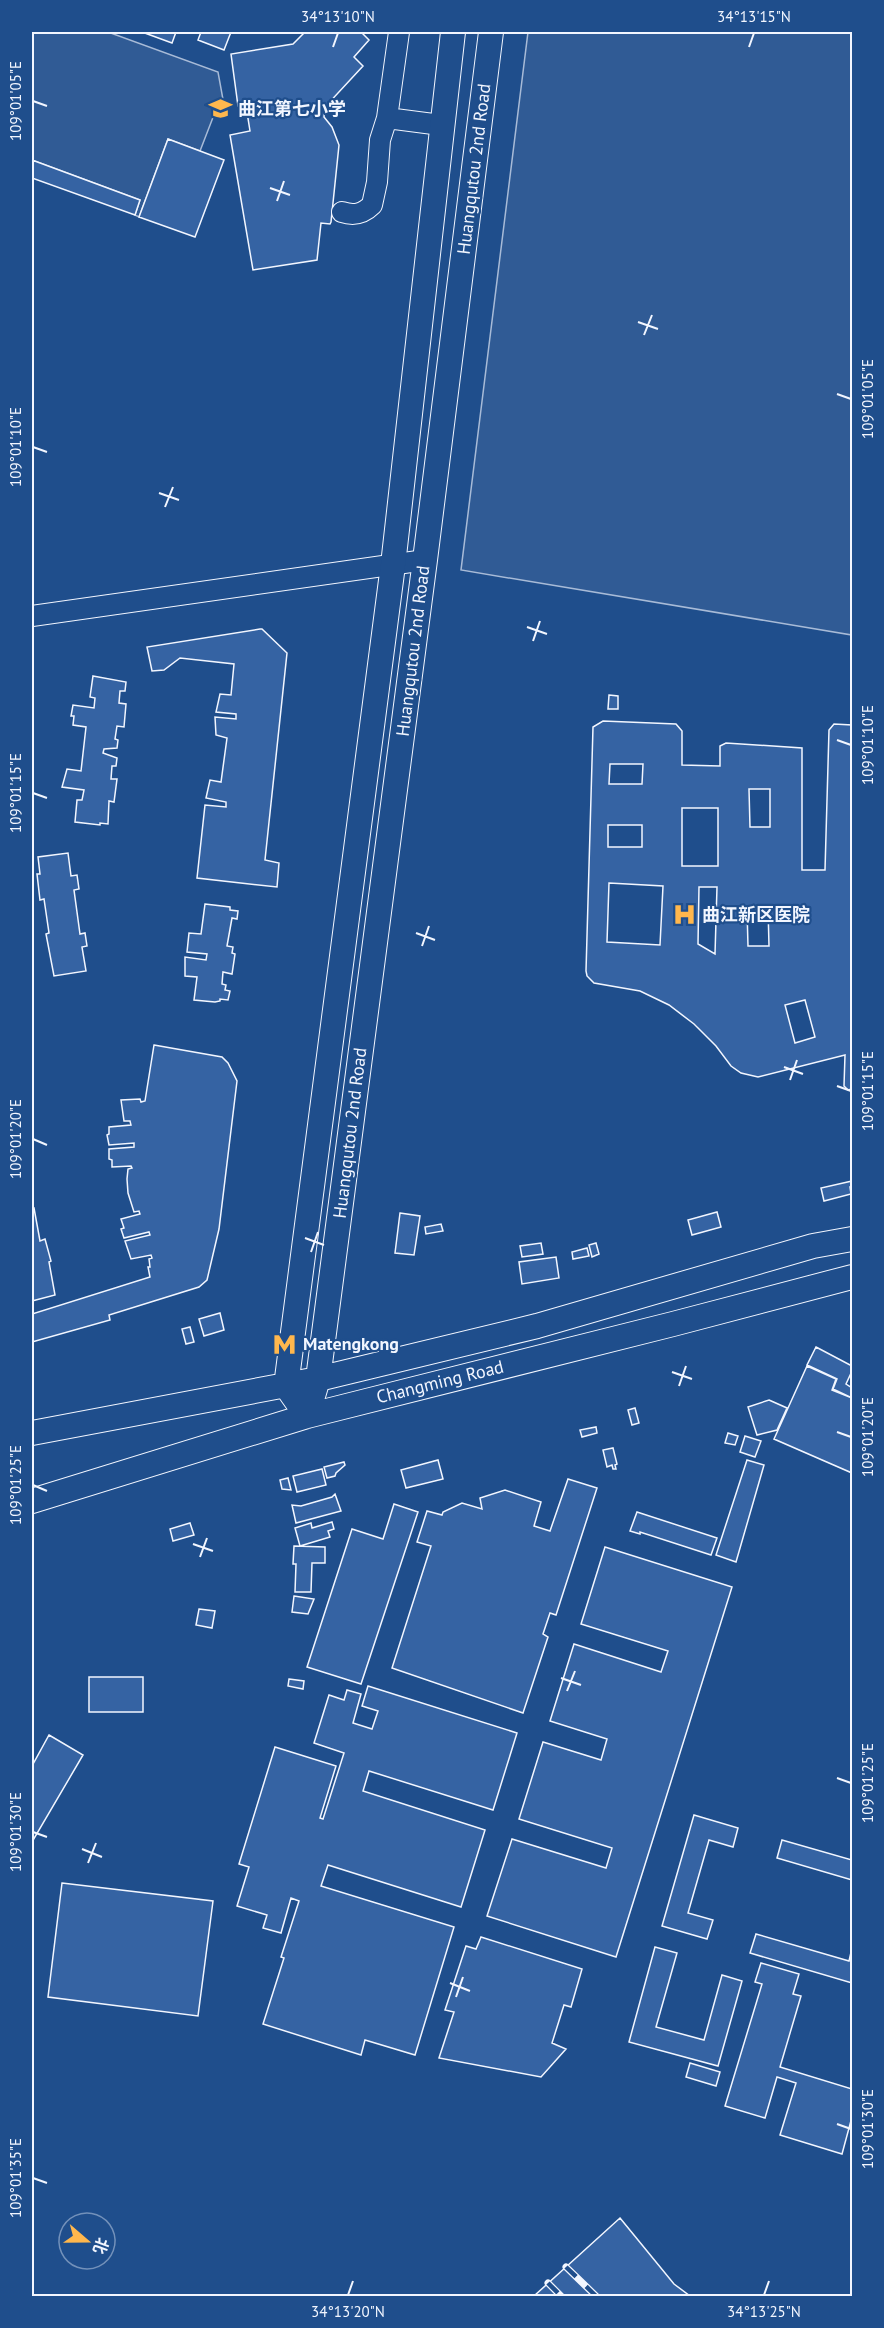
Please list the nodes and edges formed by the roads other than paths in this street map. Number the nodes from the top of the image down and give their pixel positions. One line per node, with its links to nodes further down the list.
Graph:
1 (399, 32): 4 (street)
2 (453, 32): 5 (main road, Huangqutou 2nd Road)
3 (491, 32): 7 (main road, Huangqutou 2nd Road)
4 (387, 118): 5 (street); 6 (street)
5 (441, 125): 8 (main road, Huangqutou 2nd Road)
6 (342, 212)
7 (425, 560): 8 (street); 12 (main road, Huangqutou 2nd Road)
8 (393, 565): 9 (street); 13 (main road, Huangqutou 2nd Road)
9 (32, 616)
10 (852, 1239): 12 (main road, Changming Road)
11 (852, 1277): 14 (main road, Changming Road)
12 (318, 1379): 13 (main road, Changming Road); 14 (main road, Huangqutou 2nd Road)
13 (286, 1386): 14 (main road); 15 (main road, Changming Road)
14 (307, 1416): 16 (main road, Changming Road)
15 (32, 1433)
16 (32, 1501)

